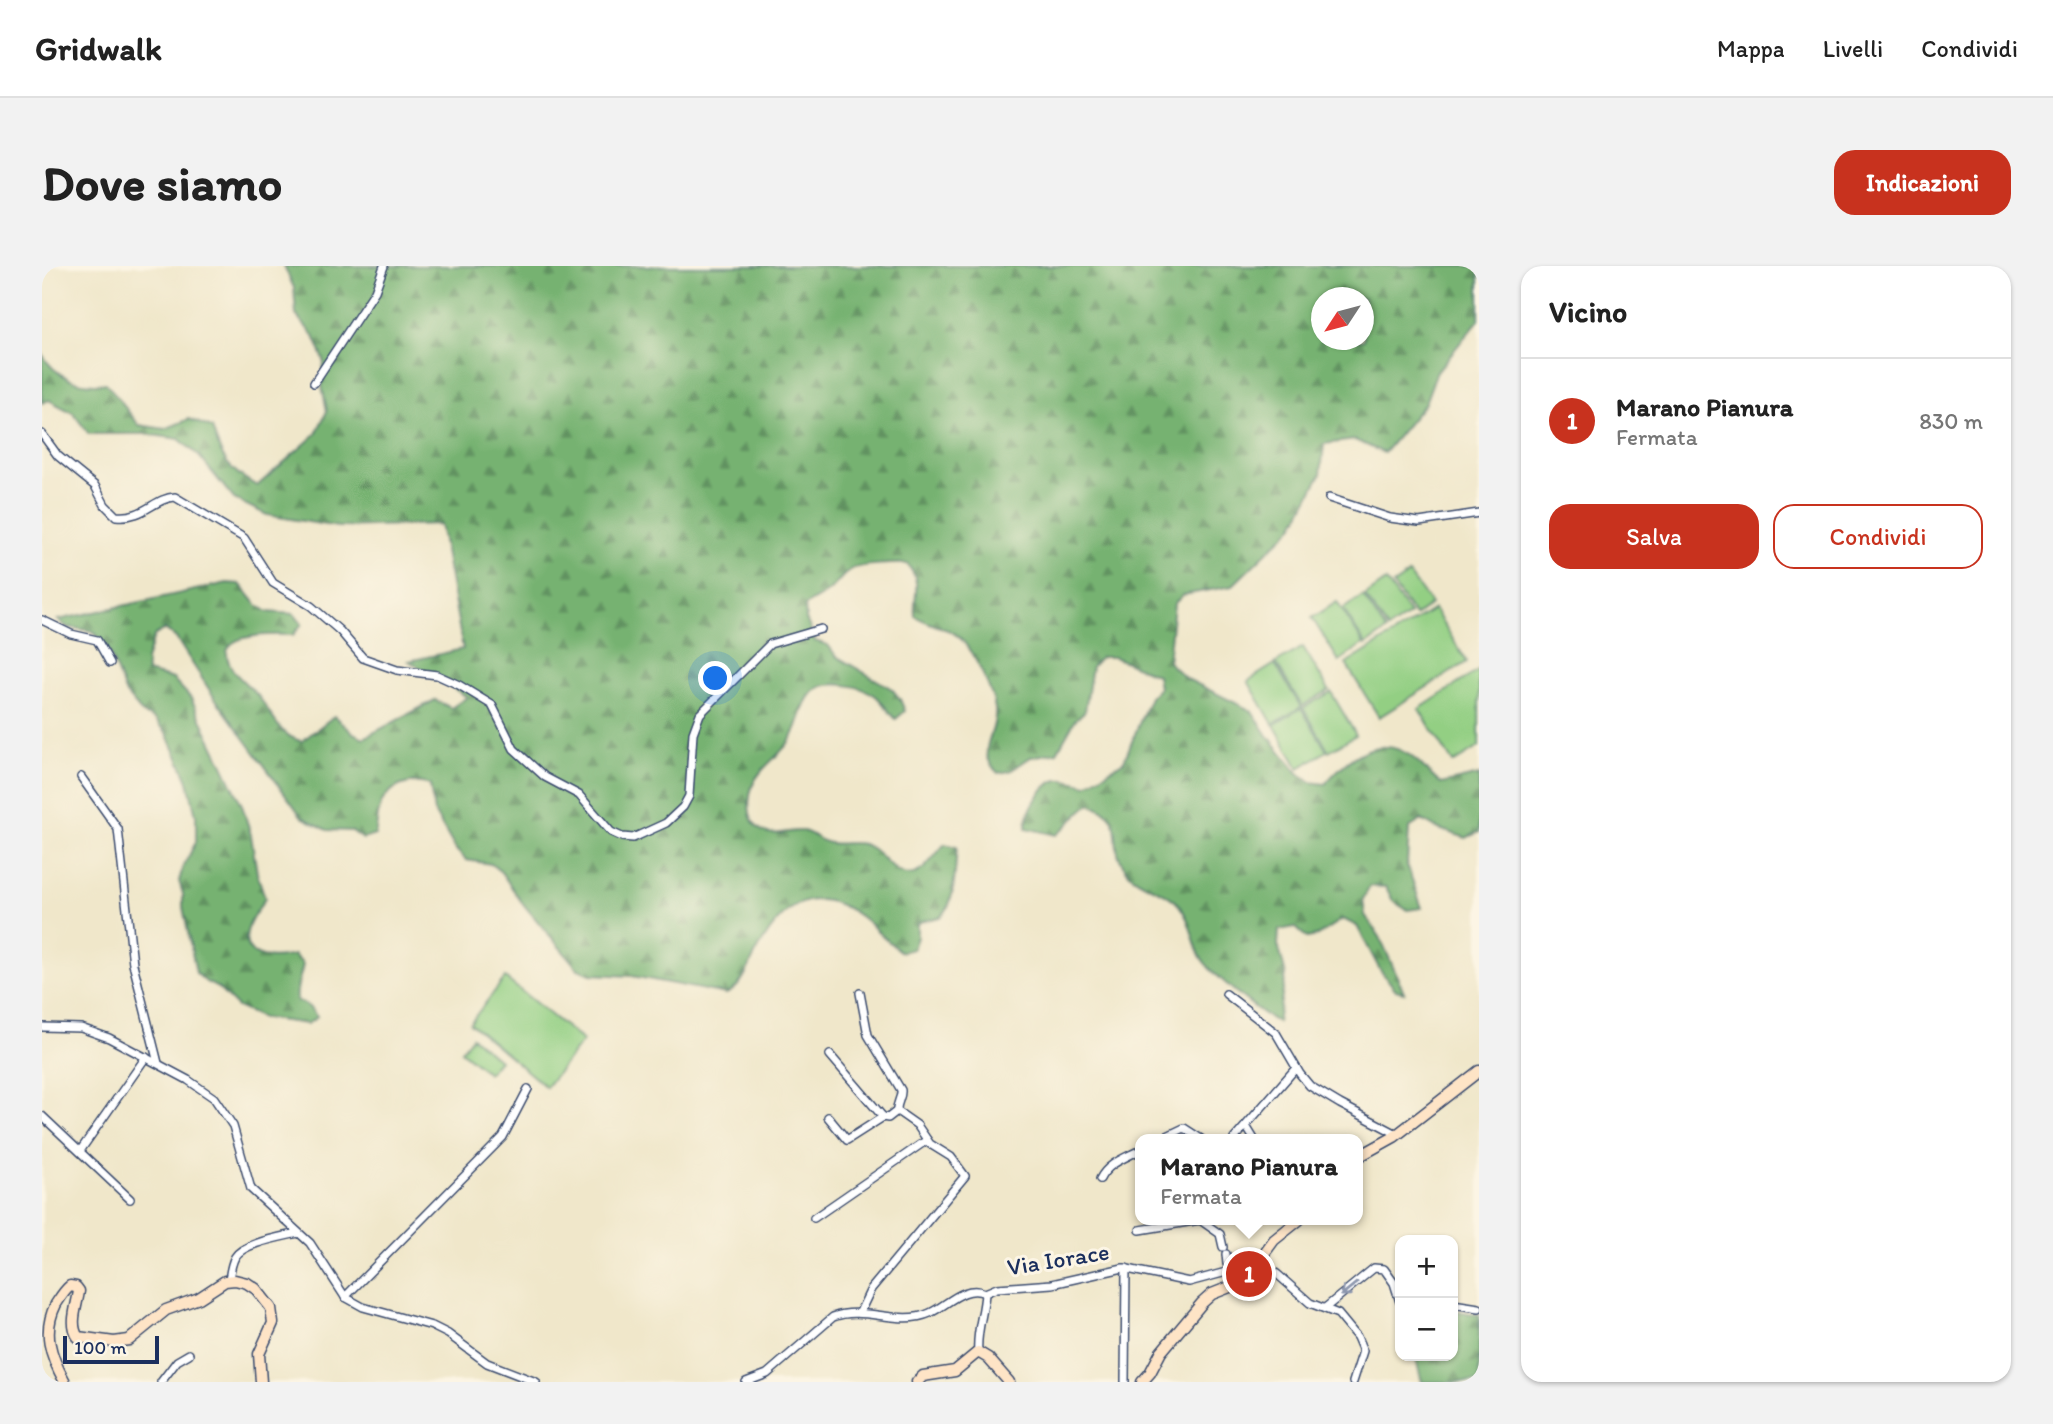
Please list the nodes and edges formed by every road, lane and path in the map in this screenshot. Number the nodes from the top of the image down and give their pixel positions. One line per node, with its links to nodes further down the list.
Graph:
1 (384, 266): 2 (street)
2 (314, 383)
3 (42, 434): 7 (street)
4 (1329, 498): 5 (street)
5 (1479, 513)
6 (42, 620): 8 (street)
7 (821, 629)
8 (110, 663)
9 (81, 777): 15 (street)
10 (860, 993): 19 (street)
11 (1226, 994): 16 (street)
12 (42, 1027): 14 (street)
13 (830, 1055): 22 (street)
14 (146, 1057): 15 (street); 30 (street)
15 (158, 1063): 40 (street)
16 (1296, 1068): 23 (street); 28 (street)
17 (1479, 1071): 28 (street)
18 (528, 1089): 46 (street)
19 (897, 1111): 22 (street); 29 (street)
20 (42, 1116): 30 (street)
21 (828, 1117): 22 (street)
22 (883, 1117)
23 (1246, 1126): 26 (street); 27 (street)
24 (1171, 1134): 25 (street)
25 (1193, 1134)
26 (1239, 1134)
27 (1251, 1134)
28 (1397, 1134): 32 (street)
29 (927, 1140): 35 (street); 51 (street)
30 (80, 1151): 34 (street)
31 (1135, 1153): 33 (street)
32 (1363, 1154)
33 (1100, 1179)
34 (130, 1199)
35 (814, 1218)
36 (1170, 1225): 39 (street)
37 (1207, 1225): 43 (street)
38 (1293, 1225): 41 (street)
39 (1140, 1230)
40 (298, 1233): 44 (street); 46 (street)
41 (1260, 1264): 43 (street, Via Iorace); 49 (street); 62 (street)
42 (1126, 1268): 43 (street, Via Iorace); 45 (street, Via Iorace); 61 (street)
43 (1242, 1269)
44 (229, 1280): 54 (street); 56 (street)
45 (985, 1293): 51 (street, Via Iorace); 52 (street)
46 (345, 1297): 57 (street)
47 (1399, 1298): 49 (street, one-way to 49)
48 (1458, 1305): 50 (street)
49 (1325, 1308): 63 (street)
50 (1479, 1308)
51 (860, 1312): 58 (street)
52 (978, 1352): 59 (street); 60 (street)
53 (189, 1354): 55 (street)
54 (65, 1382)
55 (161, 1382)
56 (261, 1382)
57 (536, 1382)
58 (746, 1382)
59 (917, 1382)
60 (1009, 1382)
61 (1125, 1382)
62 (1142, 1382)
63 (1353, 1382)

